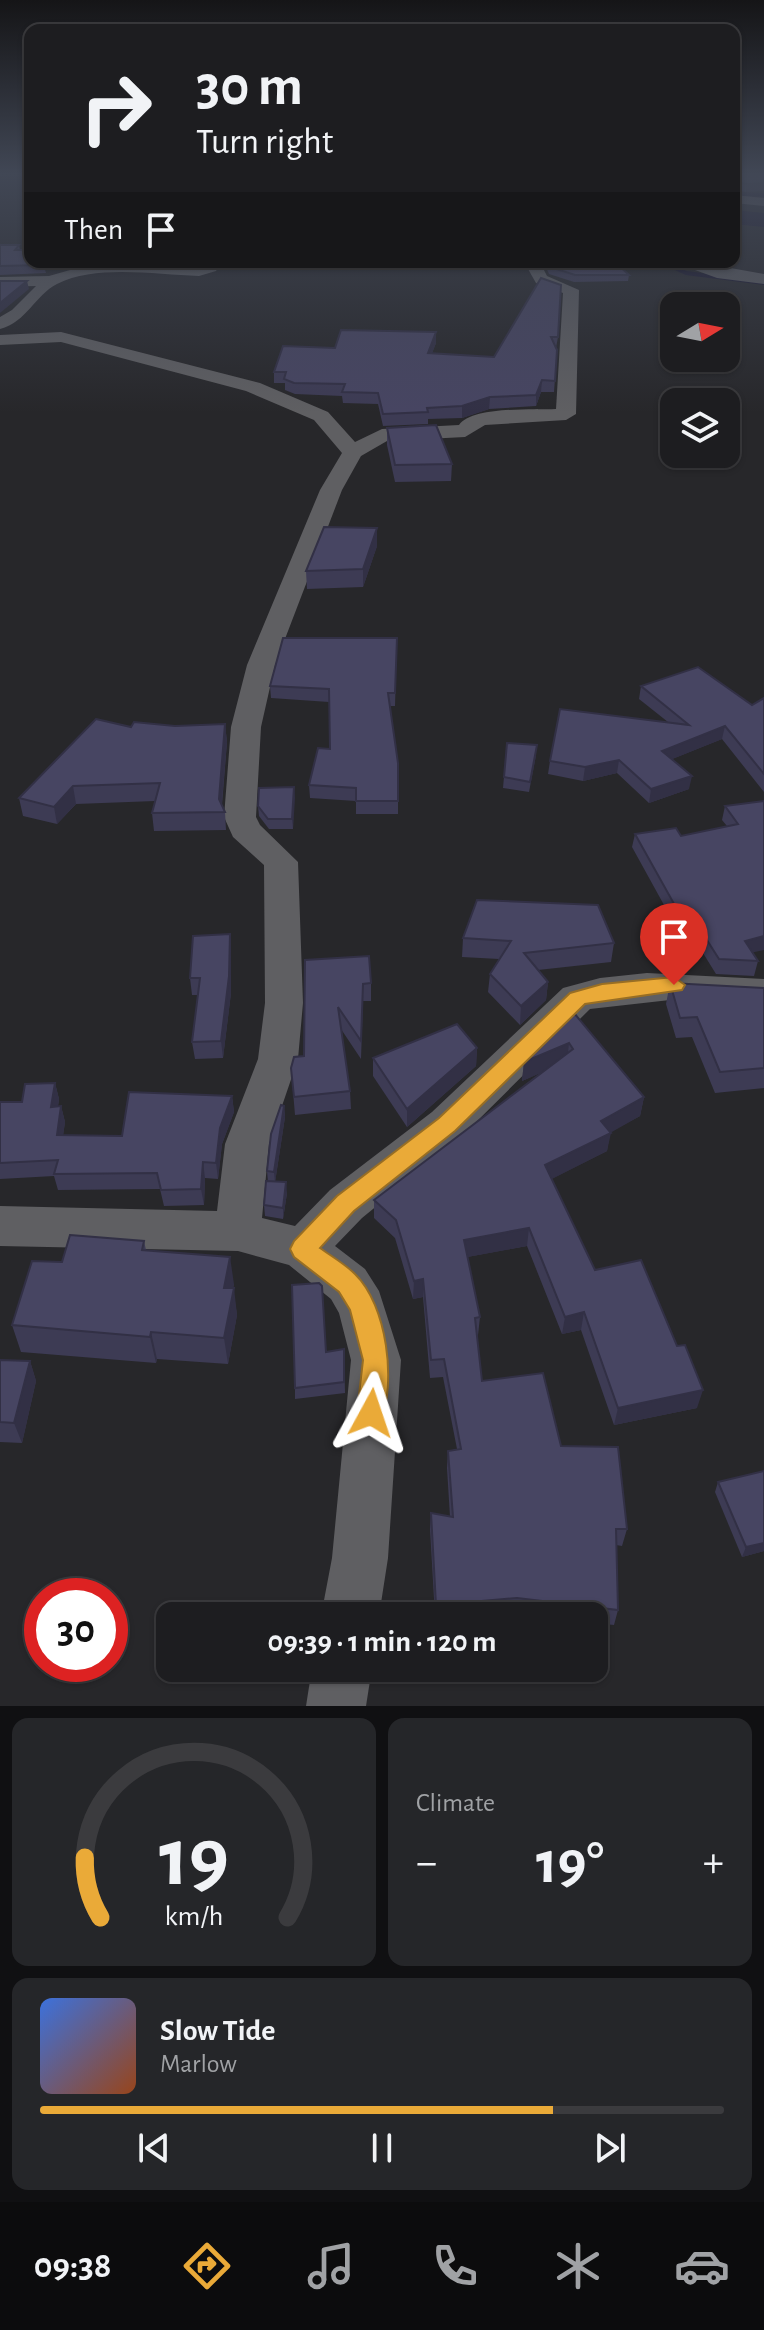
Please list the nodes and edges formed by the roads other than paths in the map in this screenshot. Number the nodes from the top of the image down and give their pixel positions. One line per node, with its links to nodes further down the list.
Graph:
1 (210, 268): 5 (street)
2 (534, 268): 8 (street)
3 (701, 268): 4 (street)
4 (764, 279)
5 (50, 281): 6 (street); 7 (street)
6 (0, 282)
7 (0, 328): 8 (street)
8 (353, 452): 11 (street)
9 (764, 993): 12 (street)
10 (0, 1226): 11 (street)
11 (238, 1231): 12 (street)
12 (303, 1249): 13 (street)
13 (352, 1602)
14 (340, 1682): 15 (street)
15 (336, 1706)

